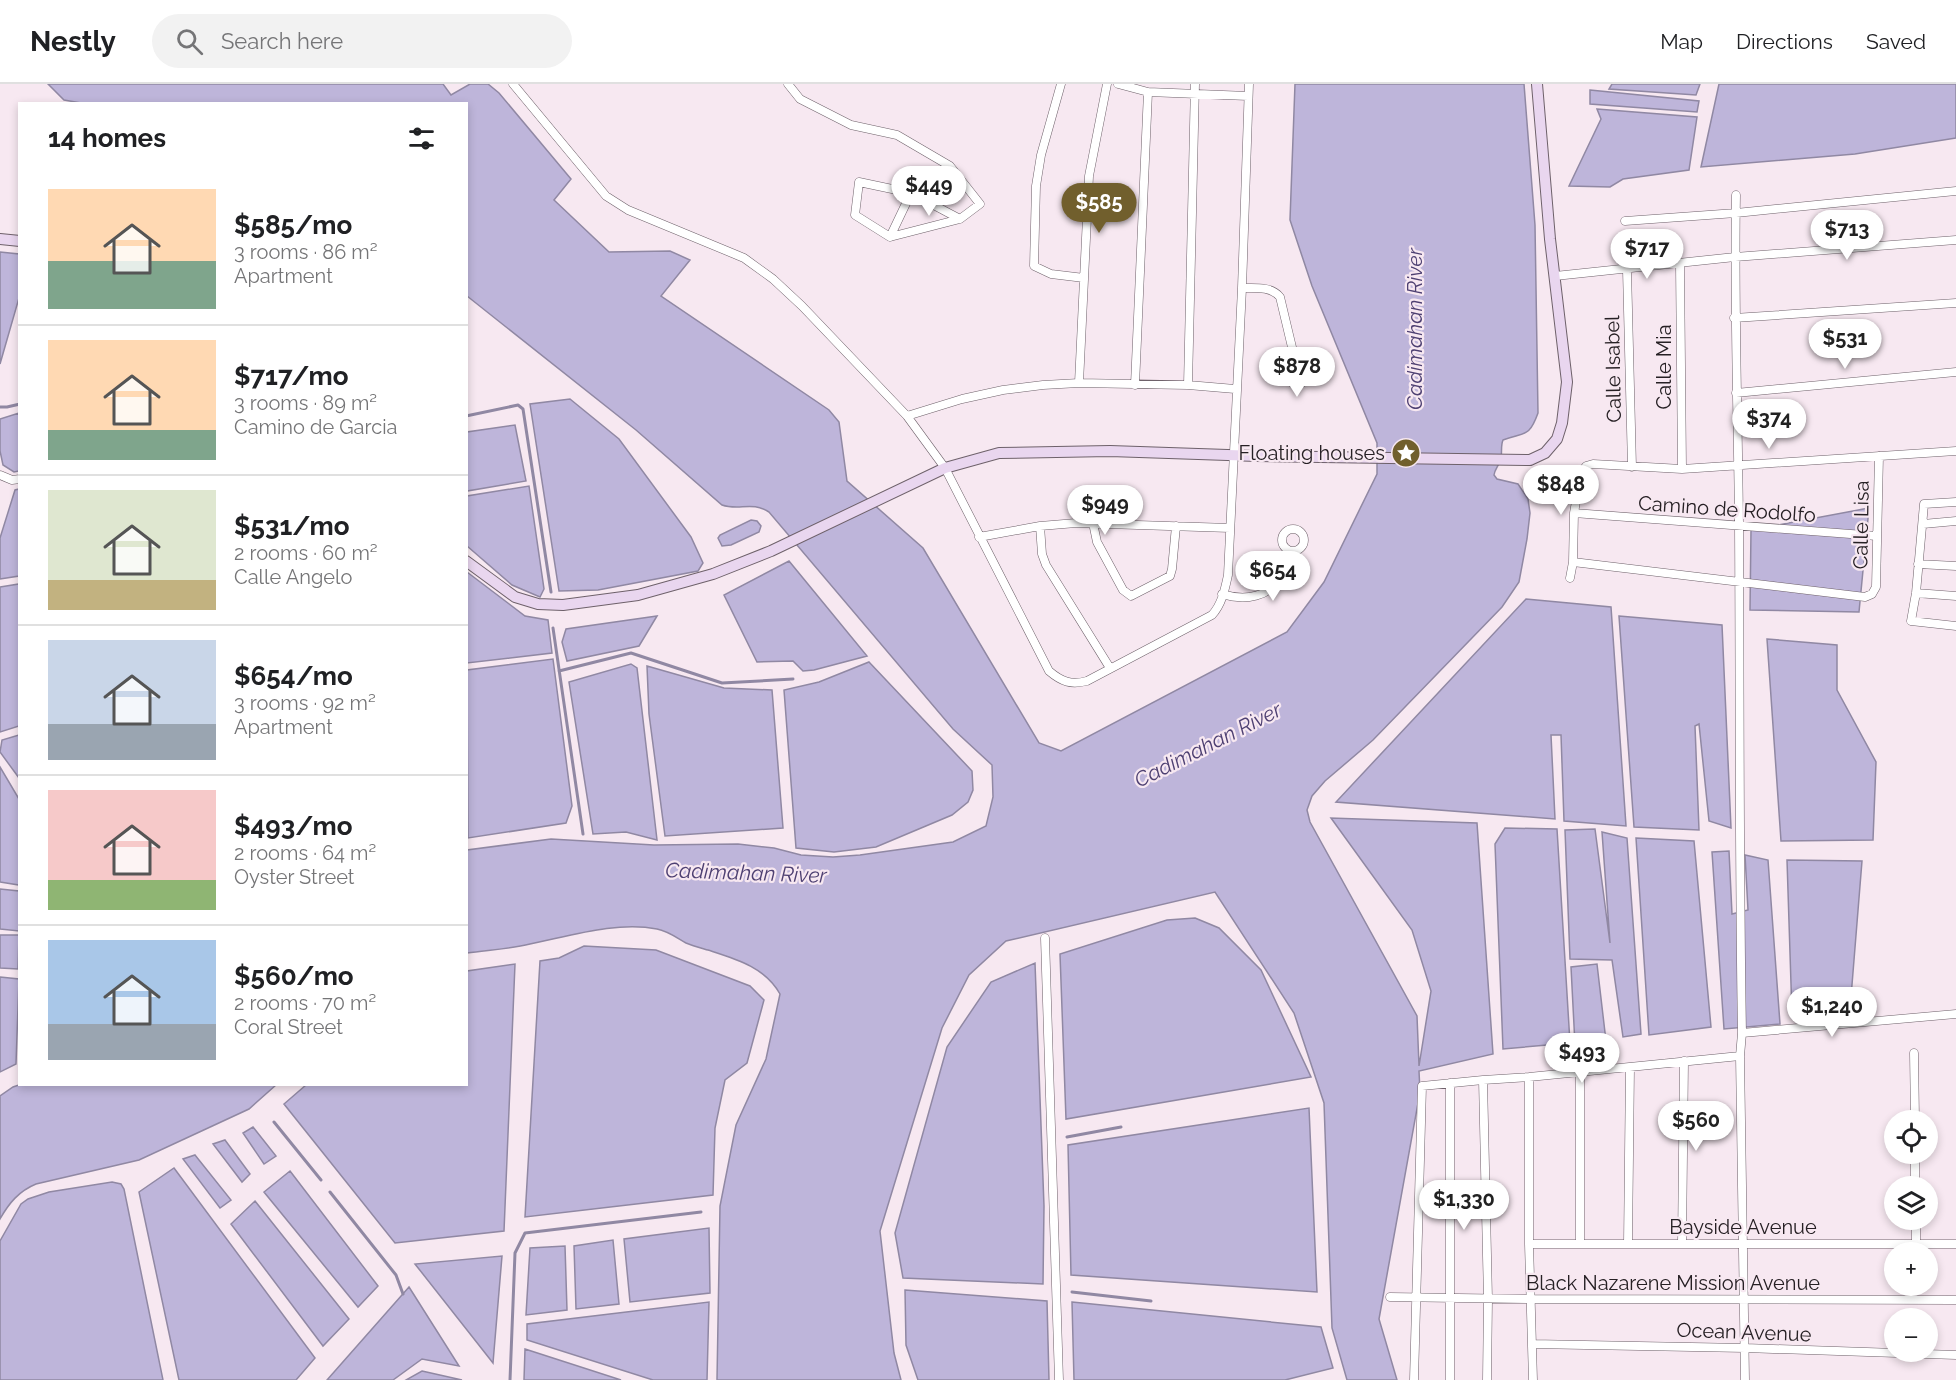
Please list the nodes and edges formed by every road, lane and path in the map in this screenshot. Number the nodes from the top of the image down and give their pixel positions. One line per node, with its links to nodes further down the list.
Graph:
1 (513, 84): 37 (street)
2 (788, 84): 16 (street)
3 (1061, 84): 26 (street)
4 (1107, 84): 26 (street)
5 (1118, 84): 9 (street)
6 (1195, 84): 10 (street)
7 (1249, 84): 11 (street)
8 (1537, 84): 25 (main road)
9 (1148, 92): 10 (street); 33 (street)
10 (1195, 94): 11 (street); 34 (street)
11 (1248, 96): 27 (street)
12 (1956, 191): 15 (street)
13 (911, 193): 16 (street); 18 (street); 18 (street)
14 (1736, 195): 15 (street)
15 (1736, 213): 17 (street); 22 (street)
16 (960, 219): 18 (street)
17 (1624, 221)
18 (890, 237)
19 (0, 239): 21 (main road)
20 (1956, 240): 22 (street)
21 (18, 241)
22 (1735, 257): 23 (street); 29 (street)
23 (1680, 264): 24 (street); 44 (street, Calle Mia)
24 (1627, 270): 25 (street); 42 (street, Calle Isabel)
25 (1555, 276): 39 (main road)
26 (1084, 278): 32 (street)
27 (1242, 288): 30 (street); 35 (street)
28 (1956, 303): 29 (street)
29 (1734, 318): 36 (street)
30 (1296, 364)
31 (1956, 372): 36 (street)
32 (1079, 383): 33 (street); 37 (street)
33 (1135, 385): 34 (street)
34 (1188, 385): 35 (street)
35 (1235, 389): 39 (street)
36 (1736, 393): 41 (street)
37 (907, 416): 43 (street)
38 (1956, 451): 40 (street)
39 (1232, 454): 43 (main road); 55 (street)
40 (1879, 456): 41 (street); 56 (street, Calle Lisa)
41 (1737, 465): 44 (street); 54 (street)
42 (1632, 467): 44 (street); 48 (street)
43 (945, 468): 57 (street); 59 (main road)
44 (1682, 469)
45 (0, 475): 46 (street)
46 (18, 479)
47 (1956, 502): 51 (street)
48 (1574, 513): 54 (street, Camino de Rodolfo); 60 (street)
49 (1956, 521): 51 (street)
50 (1093, 523): 52 (street); 53 (street); 53 (street)
51 (1923, 524): 61 (street)
52 (1040, 526): 57 (street); 69 (street)
53 (1176, 526): 55 (street)
54 (1739, 527): 56 (street, Camino de Rodolfo); 64 (street)
55 (1230, 528): 66 (street)
56 (1877, 536): 64 (street, Calle Lisa)
57 (979, 537): 69 (street)
58 (1288, 550): 66 (street)
59 (468, 562)
60 (1573, 562): 63 (street); 64 (street)
61 (1918, 564): 62 (street); 65 (street)
62 (1956, 566)
63 (1570, 578)
64 (1738, 582): 72 (street)
65 (1916, 593): 67 (street); 68 (street)
66 (1222, 594): 69 (street)
67 (1956, 596)
68 (1956, 626)
69 (1110, 668)
70 (1046, 938): 100 (street)
71 (1956, 1014): 72 (street)
72 (1742, 1033): 74 (street)
73 (1914, 1053): 81 (street)
74 (1740, 1056): 75 (street); 86 (street)
75 (1684, 1061): 76 (street); 85 (street)
76 (1630, 1067): 77 (street); 84 (street)
77 (1580, 1071): 78 (street); 83 (street)
78 (1528, 1077): 79 (street); 82 (street)
79 (1483, 1080): 80 (street); 93 (street)
80 (1450, 1083): 91 (street); 92 (street)
81 (1915, 1110)
82 (1529, 1244): 83 (street, Bayside Avenue); 94 (street)
83 (1580, 1244): 84 (street, Bayside Avenue)
84 (1628, 1244): 85 (street, Bayside Avenue)
85 (1683, 1244): 86 (street, Bayside Avenue)
86 (1743, 1244): 87 (street, Bayside Avenue); 95 (street)
87 (1884, 1244)
88 (1938, 1244): 89 (street, Bayside Avenue)
89 (1956, 1244)
90 (1390, 1297): 91 (street, Black Nazarene Mission Avenue)
91 (1416, 1297): 92 (street, Black Nazarene Mission Avenue); 101 (street)
92 (1451, 1298): 93 (street, Black Nazarene Mission Avenue); 102 (street)
93 (1488, 1299): 94 (street, Black Nazarene Mission Avenue); 103 (street)
94 (1531, 1299): 95 (street, Black Nazarene Mission Avenue); 97 (street)
95 (1745, 1299): 96 (street, Black Nazarene Mission Avenue); 98 (street)
96 (1956, 1300)
97 (1532, 1344): 98 (street, Ocean Avenue); 104 (street)
98 (1745, 1348): 99 (street, Ocean Avenue); 105 (street)
99 (1956, 1355)
100 (1059, 1380)
101 (1414, 1380)
102 (1450, 1380)
103 (1486, 1380)
104 (1533, 1380)
105 (1745, 1380)

